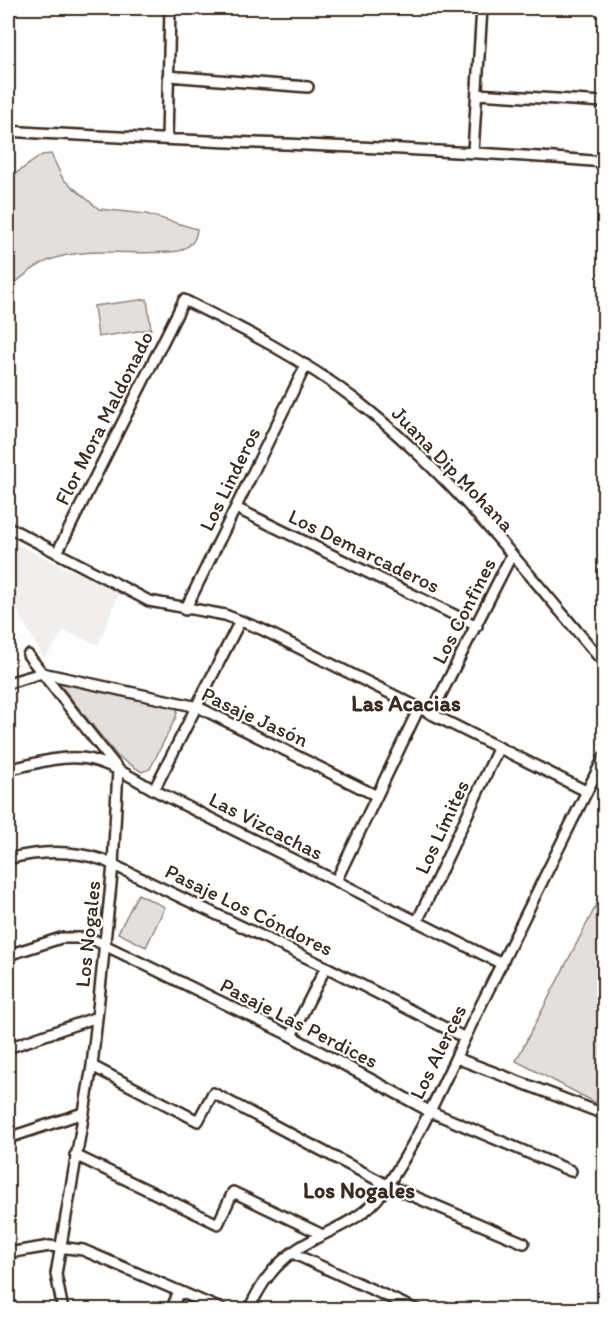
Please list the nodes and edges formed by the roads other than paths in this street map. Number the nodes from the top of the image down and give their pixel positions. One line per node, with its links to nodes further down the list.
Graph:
1 (170, 8): 3 (street)
2 (482, 8): 5 (street)
3 (168, 76): 4 (street); 8 (street)
4 (308, 87)
5 (477, 94): 6 (street); 9 (street)
6 (604, 102)
7 (8, 131): 8 (street)
8 (167, 139): 9 (street)
9 (473, 152): 10 (street)
10 (604, 162)
11 (184, 300): 12 (street, Juana Dip Mohana); 15 (street, Flor Mora Maldonado)
12 (306, 365): 13 (street, Los Linderos); 16 (street, Juana Dip Mohana)
13 (236, 508): 17 (street, Los Linderos); 19 (street, Los Demarcaderos)
14 (8, 527): 15 (street)
15 (57, 553): 17 (street)
16 (511, 556): 19 (street, Los Confines); 21 (street, Juana Dip Mohana)
17 (185, 610): 18 (street)
18 (240, 621): 24 (street); 25 (street)
19 (477, 626): 26 (street, Los Confines)
20 (28, 655): 22 (street)
21 (604, 663)
22 (42, 673): 23 (street, Pasaje Jasón); 24 (street, Pasaje Jasón); 29 (street)
23 (8, 683)
24 (198, 707): 31 (street); 33 (street, Pasaje Jasón)
25 (419, 708): 26 (street); 33 (street)
26 (431, 714): 27 (street)
27 (499, 747): 32 (street); 37 (street, Los Límites)
28 (604, 760): 32 (street, Los Alerces)
29 (118, 769): 30 (street, Las Vizcachas); 31 (street, Las Vizcachas); 35 (street, Los Nogales)
30 (8, 770)
31 (154, 790): 36 (street, Las Vizcachas)
32 (586, 790): 40 (street, Los Alerces)
33 (377, 796): 36 (street)
34 (8, 859): 35 (street, Pasaje Los Cóndores)
35 (113, 865): 38 (street, Los Nogales); 41 (street, Pasaje Los Cóndores)
36 (336, 881): 37 (street, Las Vizcachas)
37 (417, 922): 40 (street, Las Vizcachas)
38 (105, 946): 39 (street, Pasaje Las Perdices); 42 (street, Los Nogales); 43 (street, Pasaje Las Perdices)
39 (8, 955)
40 (502, 964): 44 (street, Los Alerces)
41 (326, 967): 43 (street); 44 (street, Pasaje Los Cóndores)
42 (97, 1017): 45 (street); 47 (street, Los Nogales)
43 (291, 1036): 48 (street, Pasaje Las Perdices)
44 (465, 1038): 46 (street, Los Alerces)
45 (8, 1048)
46 (456, 1058): 48 (street, Los Alerces); 50 (street)
47 (92, 1066): 49 (street, Los Nogales); 54 (street)
48 (429, 1111): 53 (street, Pasaje Las Perdices); 54 (street, Los Alerces)
49 (83, 1113): 51 (street); 52 (street, Los Nogales)
50 (604, 1114)
51 (8, 1138)
52 (75, 1155): 55 (street); 57 (street, Los Nogales)
53 (571, 1171)
54 (387, 1185): 55 (street, Los Alerces); 56 (street)
55 (323, 1235): 59 (street, Los Alerces)
56 (524, 1242)
57 (59, 1246): 58 (street); 60 (street); 61 (street, Los Nogales)
58 (8, 1253)
59 (291, 1253): 64 (street, Los Alerces); 65 (street)
60 (179, 1291): 62 (street); 63 (street)
61 (63, 1310)
62 (171, 1310)
63 (224, 1310)
64 (249, 1310)
65 (417, 1310)

